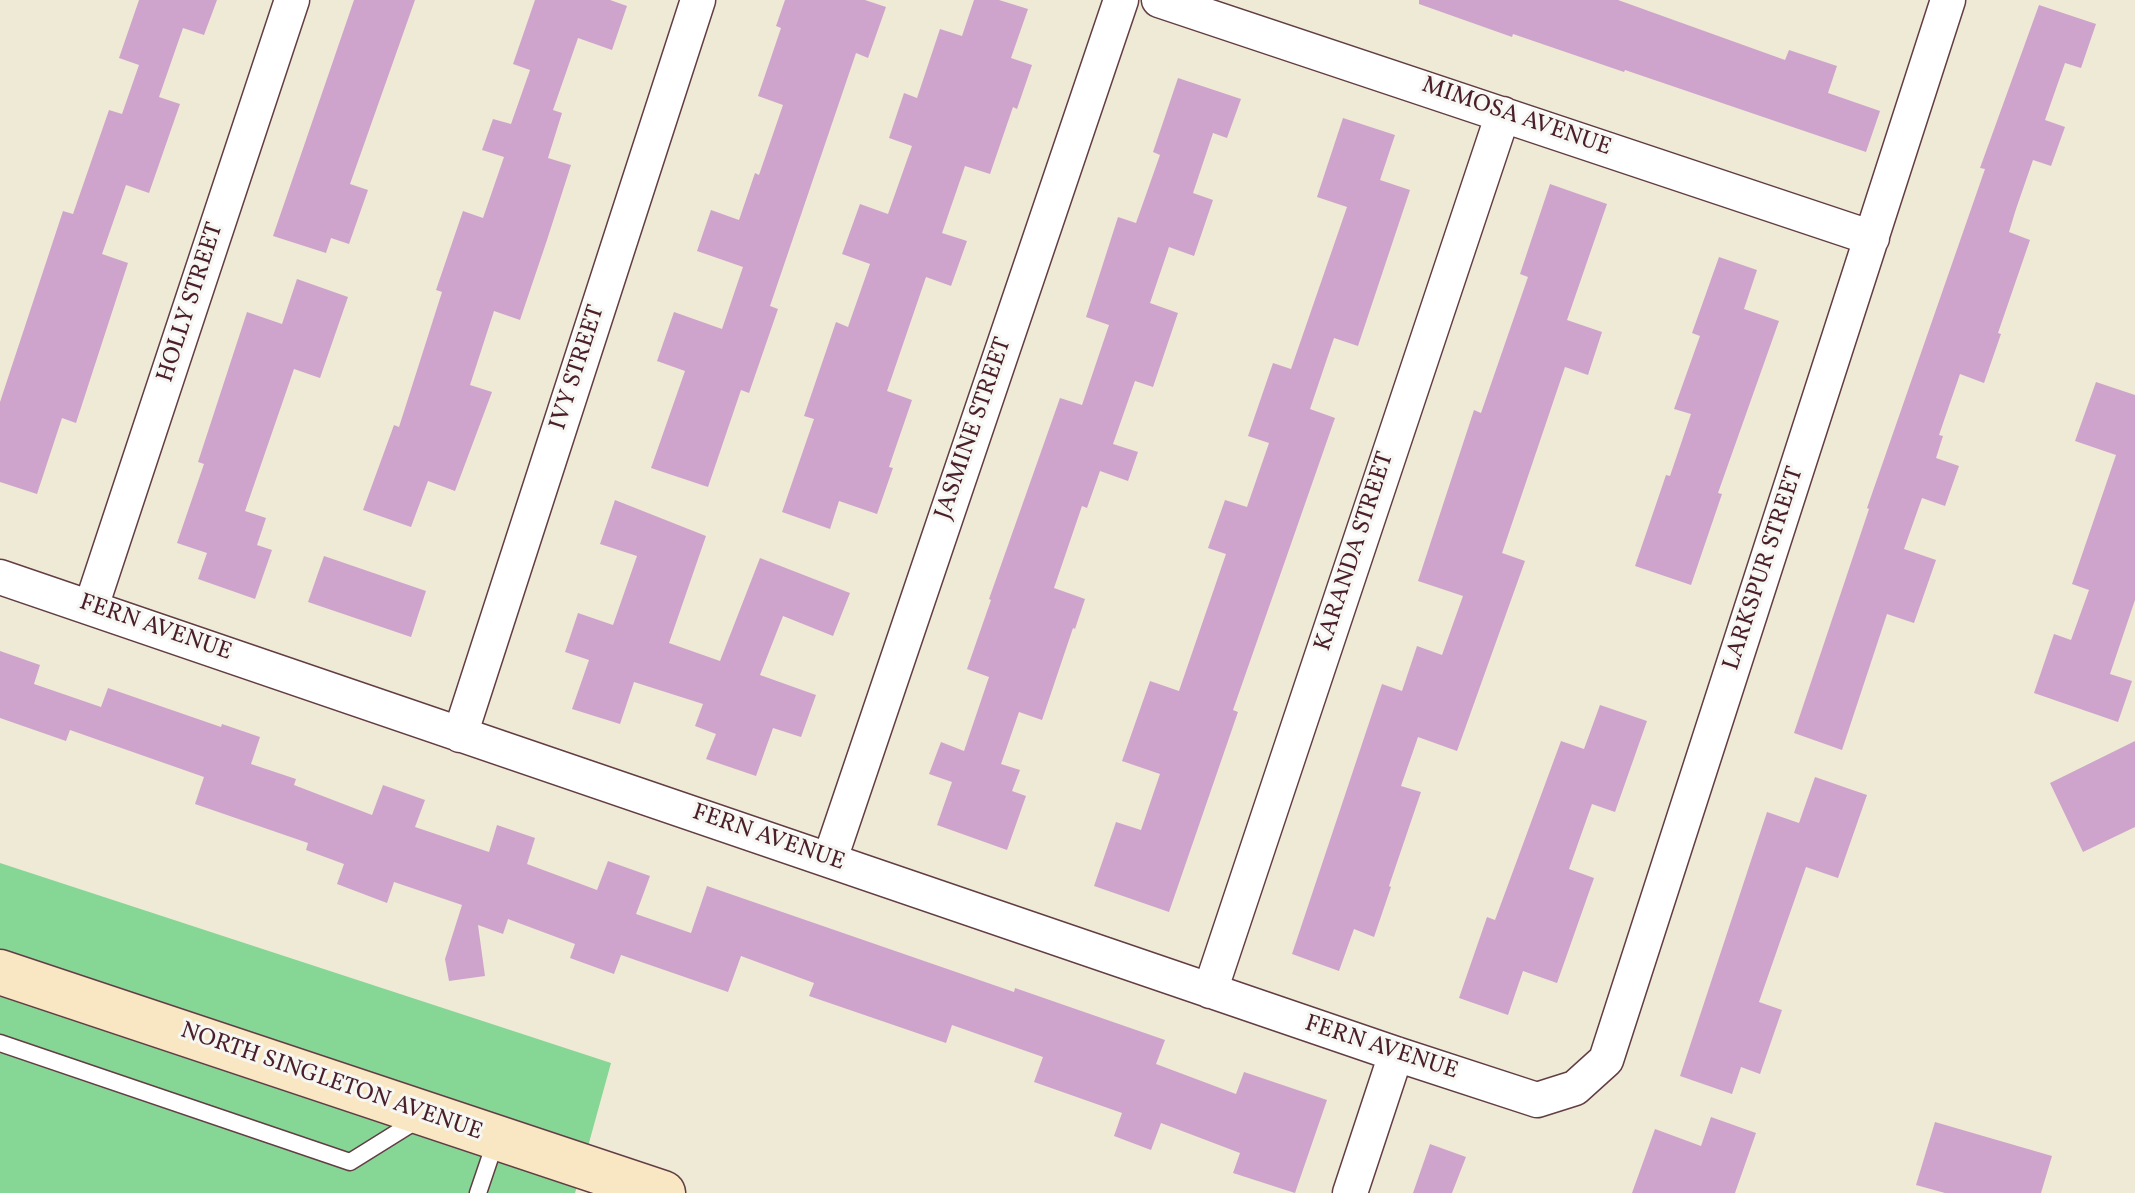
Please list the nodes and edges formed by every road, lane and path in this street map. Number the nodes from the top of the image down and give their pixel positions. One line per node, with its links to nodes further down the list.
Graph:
1 (292, 0): 9 (street, HOLLY STREET)
2 (698, 0): 10 (street, IVY STREET)
3 (1121, 0): 11 (street, JASMINE STREET)
4 (1159, 0): 6 (street, MIMOSA AVENUE)
5 (1948, 0): 7 (street, LARKSPUR STREET)
6 (1503, 114): 7 (street, MIMOSA AVENUE); 13 (street, KARANDA STREET)
7 (1872, 238): 16 (street, LARKSPUR STREET)
8 (0, 577): 9 (street, FERN AVENUE)
9 (91, 607): 10 (street, FERN AVENUE)
10 (460, 735): 11 (street, FERN AVENUE)
11 (830, 859): 13 (street, FERN AVENUE)
12 (0, 972): 17 (street, NORTH SINGLETON AVENUE)
13 (1210, 991): 15 (street, FERN AVENUE)
14 (0, 1043): 17 (lane)
15 (1396, 1054): 16 (street, FERN AVENUE); 21 (street)
16 (1537, 1100)
17 (426, 1115): 18 (street, NORTH SINGLETON AVENUE)
18 (496, 1138): 19 (lane); 20 (street, NORTH SINGLETON AVENUE)
19 (478, 1193)
20 (663, 1193)
21 (1350, 1193)

